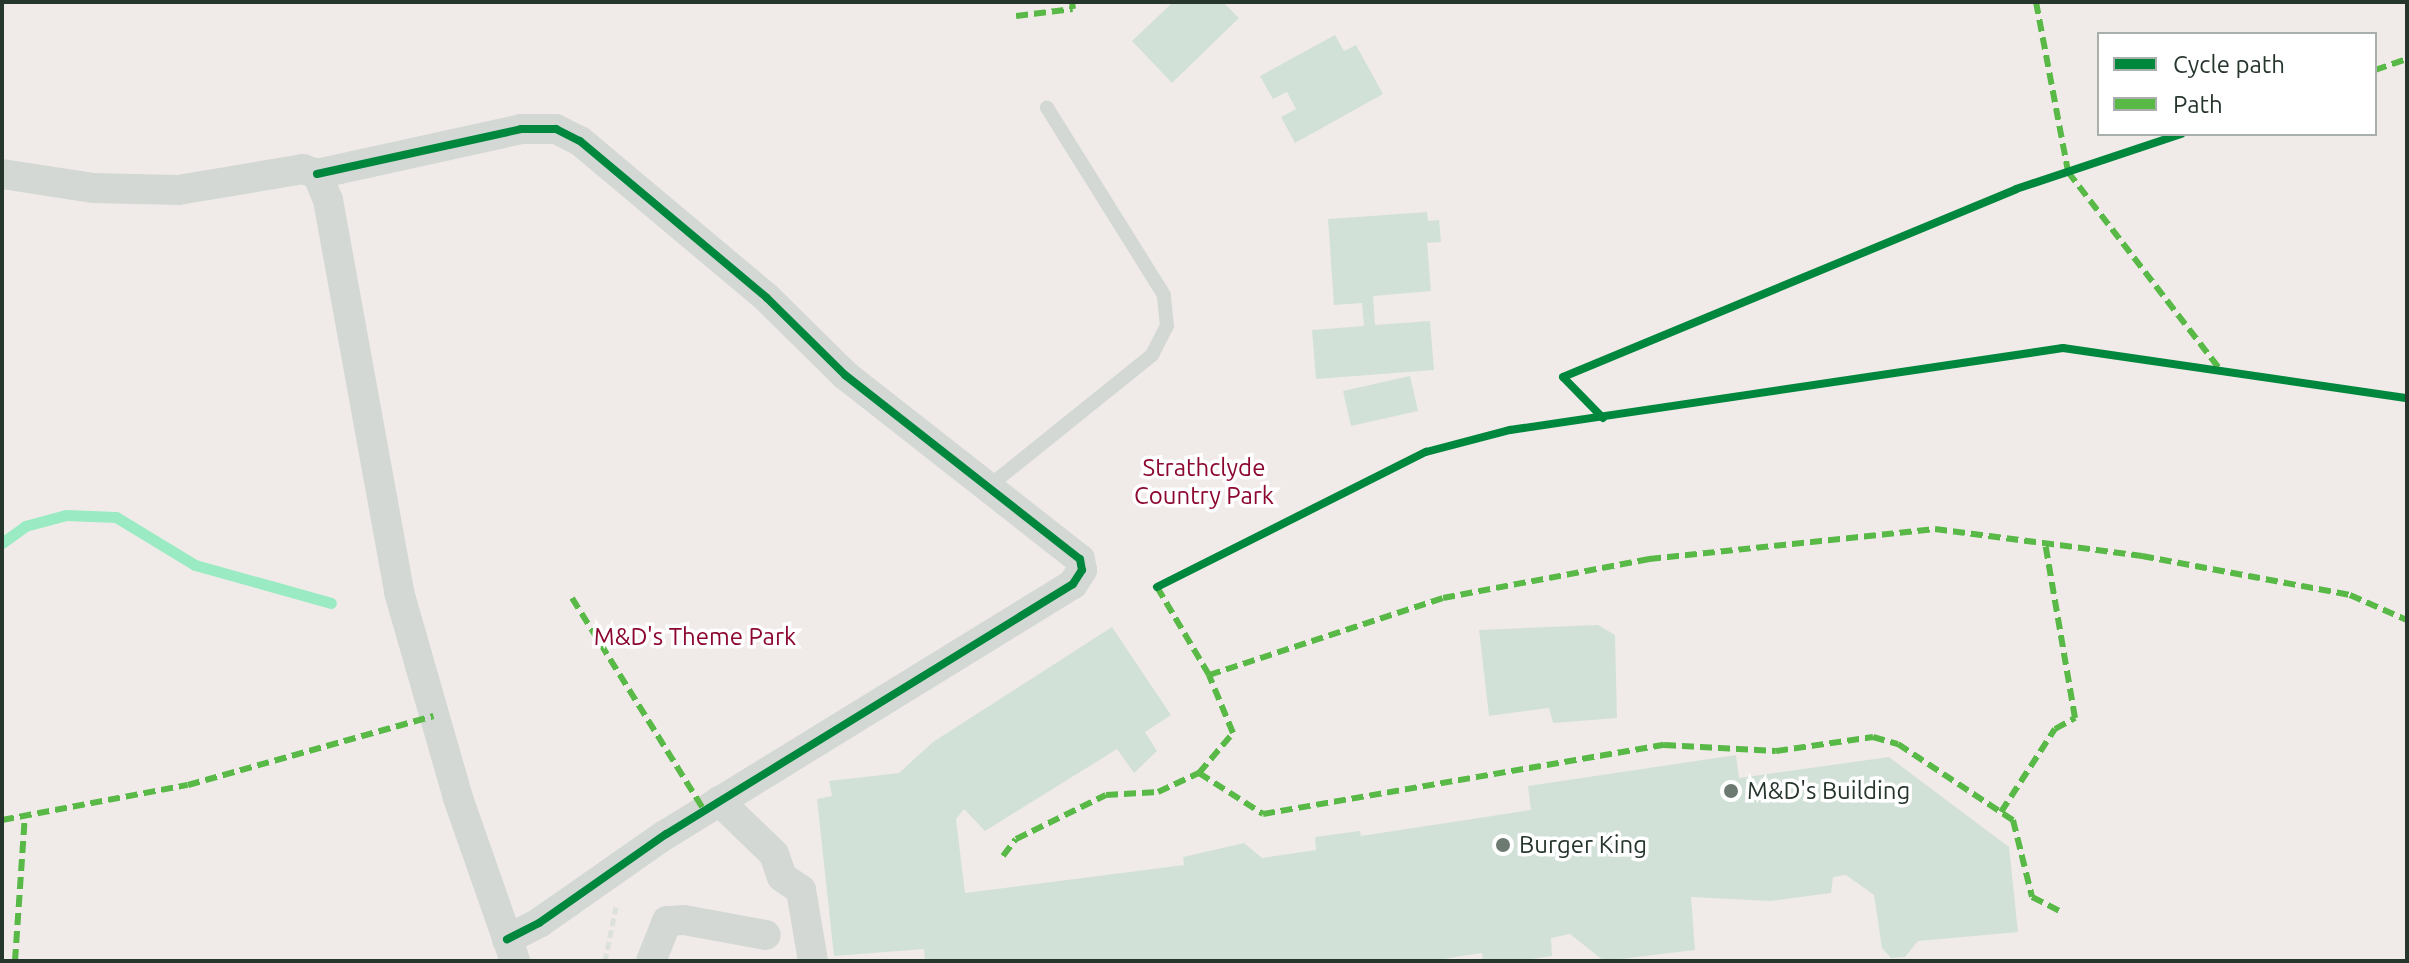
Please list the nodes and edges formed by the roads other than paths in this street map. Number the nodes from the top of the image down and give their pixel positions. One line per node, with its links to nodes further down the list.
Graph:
1 (1047, 108): 4 (lane)
2 (2, 174): 3 (street)
3 (317, 174): 4 (street); 7 (street)
4 (988, 487): 5 (street)
5 (719, 801): 7 (street); 9 (street)
6 (766, 935): 8 (street)
7 (511, 950)
8 (651, 961)
9 (813, 961)

